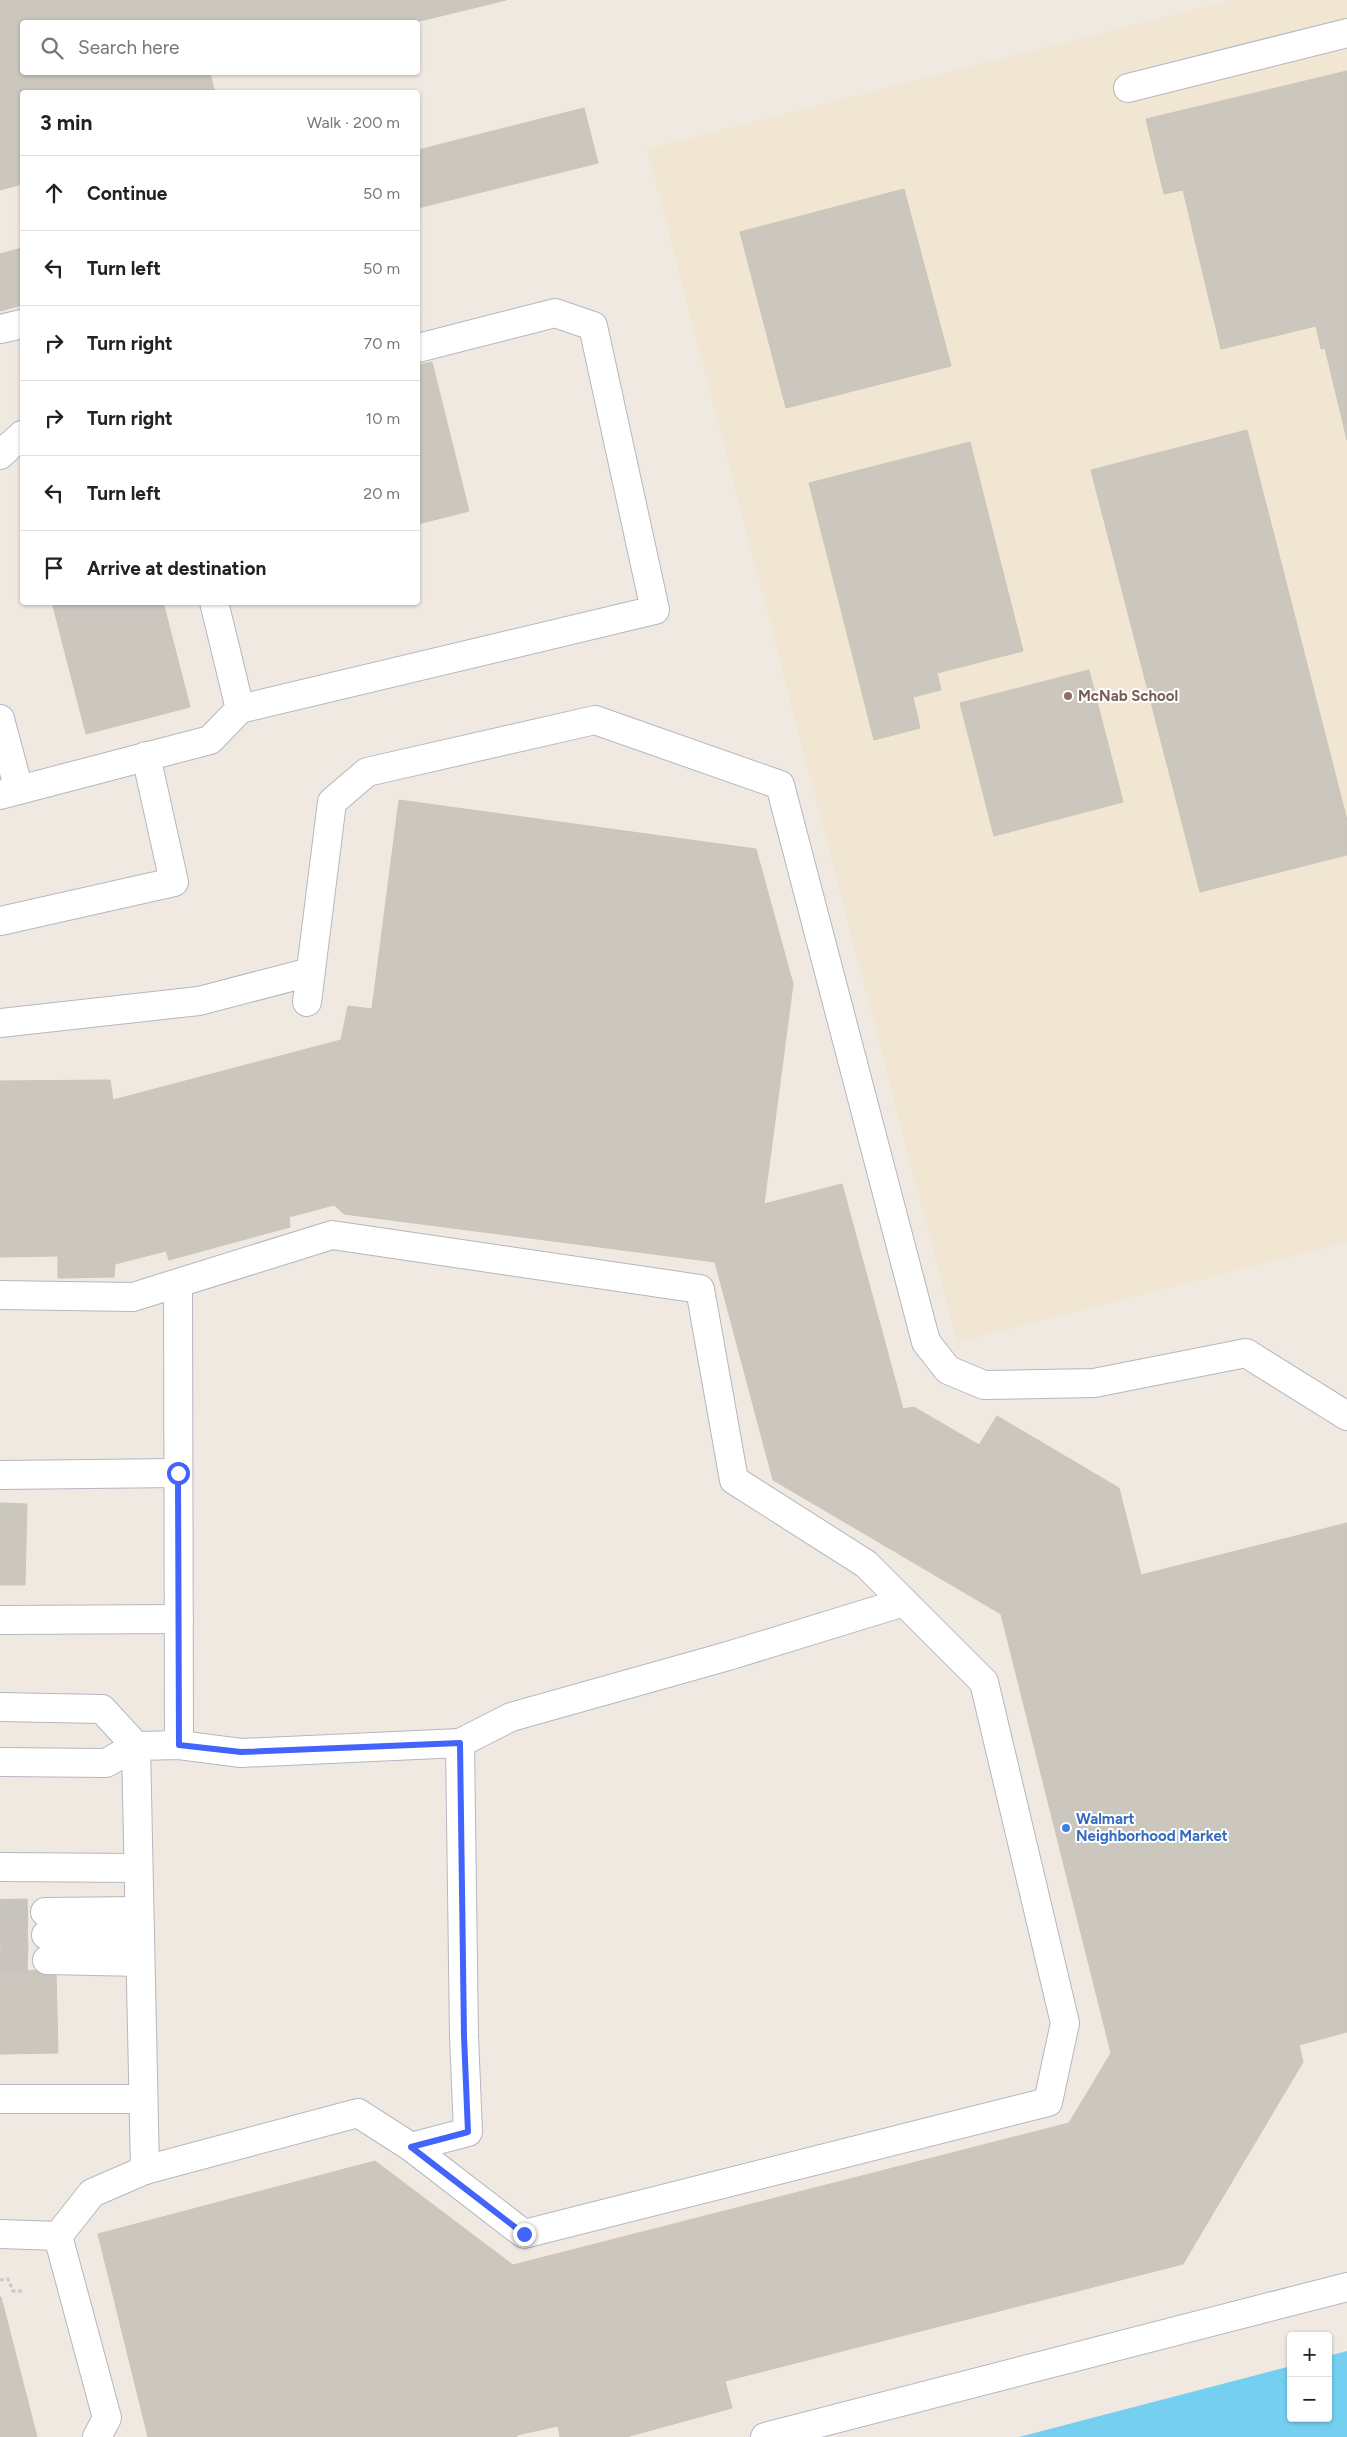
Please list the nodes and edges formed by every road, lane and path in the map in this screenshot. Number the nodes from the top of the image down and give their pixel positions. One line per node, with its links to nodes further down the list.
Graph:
1 (1347, 33): 2 (lane)
2 (1128, 88)
3 (20, 324): 4 (lane)
4 (0, 329)
5 (420, 347): 9 (lane)
6 (20, 437): 7 (lane)
7 (0, 455)
8 (215, 605): 9 (lane)
9 (240, 709): 11 (lane)
10 (0, 719): 12 (lane)
11 (146, 756): 12 (lane); 13 (lane)
12 (9, 792)
13 (0, 920)
14 (310, 972): 15 (lane); 16 (lane); 19 (lane)
15 (307, 1002)
16 (0, 1023)
17 (178, 1285): 18 (lane); 20 (lane); 22 (lane)
18 (0, 1295)
19 (1347, 1416)
20 (178, 1473): 21 (lane); 23 (lane)
21 (0, 1475)
22 (904, 1602): 26 (lane); 35 (lane)
23 (179, 1619): 24 (lane); 27 (lane)
24 (0, 1620)
25 (0, 1707): 28 (lane)
26 (460, 1743): 27 (lane); 35 (lane)
27 (179, 1745): 28 (lane)
28 (136, 1746): 29 (lane); 31 (lane)
29 (0, 1762)
30 (0, 1867): 31 (lane)
31 (138, 1868): 32 (lane)
32 (140, 1936): 32 (lane); 34 (lane)
33 (0, 2099): 34 (lane)
34 (143, 2099): 36 (lane)
35 (411, 2147): 36 (lane)
36 (144, 2170): 38 (lane)
37 (0, 2234): 38 (lane)
38 (58, 2236): 42 (lane)
39 (0, 2280): 41 (path)
40 (1347, 2287): 43 (lane)
41 (22, 2291)
42 (97, 2437)
43 (765, 2437)

